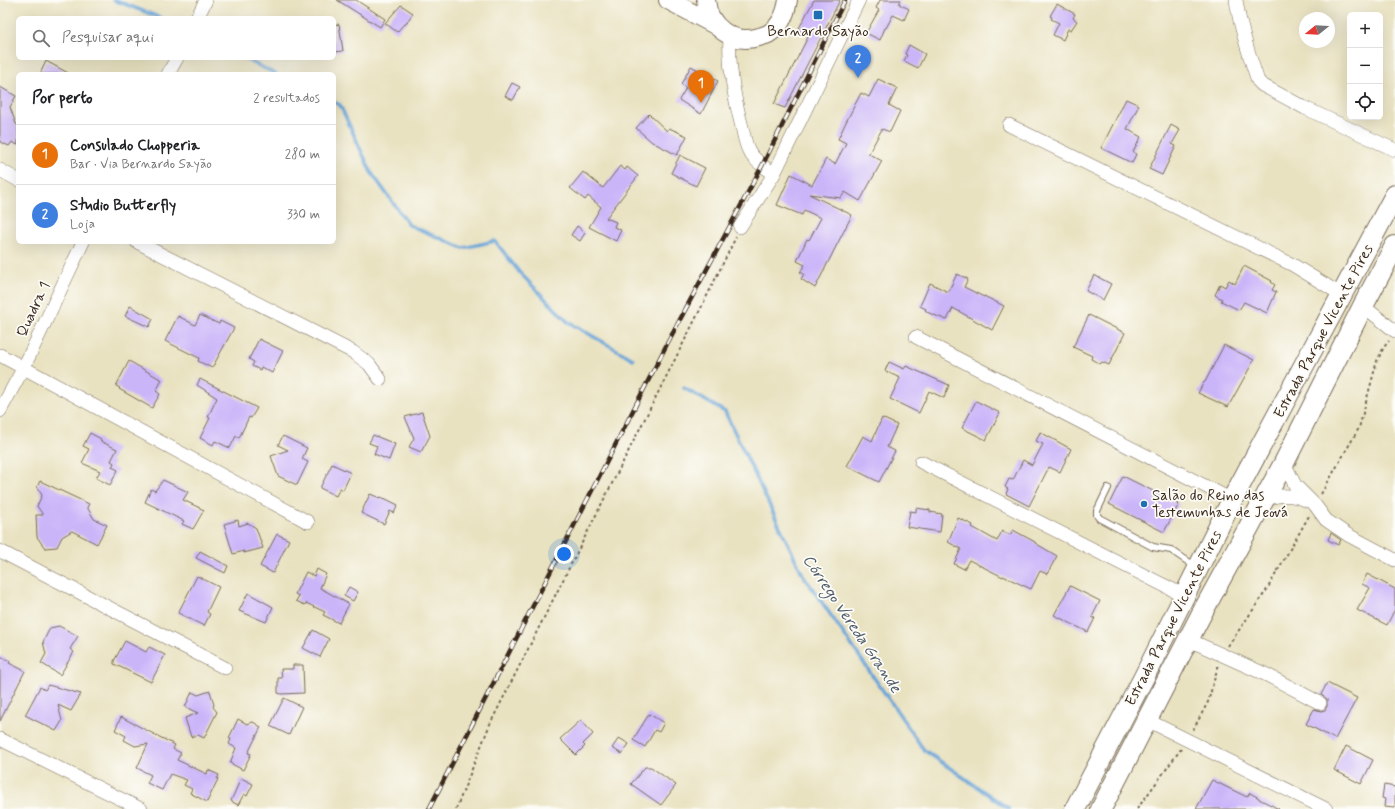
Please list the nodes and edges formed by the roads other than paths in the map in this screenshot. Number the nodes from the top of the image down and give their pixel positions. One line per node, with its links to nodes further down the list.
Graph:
1 (206, 0): 7 (street)
2 (668, 0): 8 (main road)
3 (706, 0): 8 (main road)
4 (788, 0): 9 (main road)
5 (859, 0): 15 (street)
6 (1236, 0): 13 (street)
7 (198, 16)
8 (715, 25): 9 (main road)
9 (730, 36): 15 (street)
10 (176, 60): 11 (street)
11 (169, 72)
12 (1009, 126): 22 (street)
13 (1395, 150)
14 (0, 170): 16 (street)
15 (774, 174): 18 (street)
16 (16, 179)
17 (1395, 195): 22 (main road, Estrada Parque Vicente Pires)
18 (740, 227)
19 (82, 244): 27 (street, Quadra 1)
20 (141, 244): 28 (street)
21 (1395, 246): 23 (main road, Estrada Parque Vicente Pires)
22 (1342, 295): 33 (main road, Estrada Parque Vicente Pires)
23 (1363, 306): 24 (street); 31 (main road, Estrada Parque Vicente Pires)
24 (1393, 334)
25 (916, 337): 33 (street)
26 (0, 355): 27 (street)
27 (24, 367): 29 (street, Quadra 1); 36 (street)
28 (380, 379)
29 (0, 411)
30 (921, 462): 40 (street)
31 (1284, 463): 34 (main road, Estrada Parque Vicente Pires); 35 (street)
32 (1108, 488): 39 (lane)
33 (1232, 500): 39 (main road, Estrada Parque Vicente Pires)
34 (1264, 500): 35 (street); 41 (main road, Estrada Parque Vicente Pires)
35 (1315, 505): 38 (street)
36 (308, 522)
37 (0, 551): 44 (street)
38 (1395, 560)
39 (1200, 566): 40 (main road, Estrada Parque Vicente Pires); 41 (main road)
40 (1185, 596): 42 (main road, Estrada Parque Vicente Pires)
41 (1204, 611): 43 (main road, Estrada Parque Vicente Pires)
42 (1167, 630): 45 (main road); 50 (main road, Estrada Parque Vicente Pires)
43 (1189, 640): 45 (main road, Estrada Parque Vicente Pires); 46 (street)
44 (224, 668)
45 (1174, 668): 47 (main road, Estrada Parque Vicente Pires)
46 (1320, 703)
47 (1147, 720): 51 (main road, Estrada Parque Vicente Pires); 52 (street)
48 (0, 739): 49 (street)
49 (142, 809)
50 (1075, 809)
51 (1101, 809)
52 (1326, 809)

